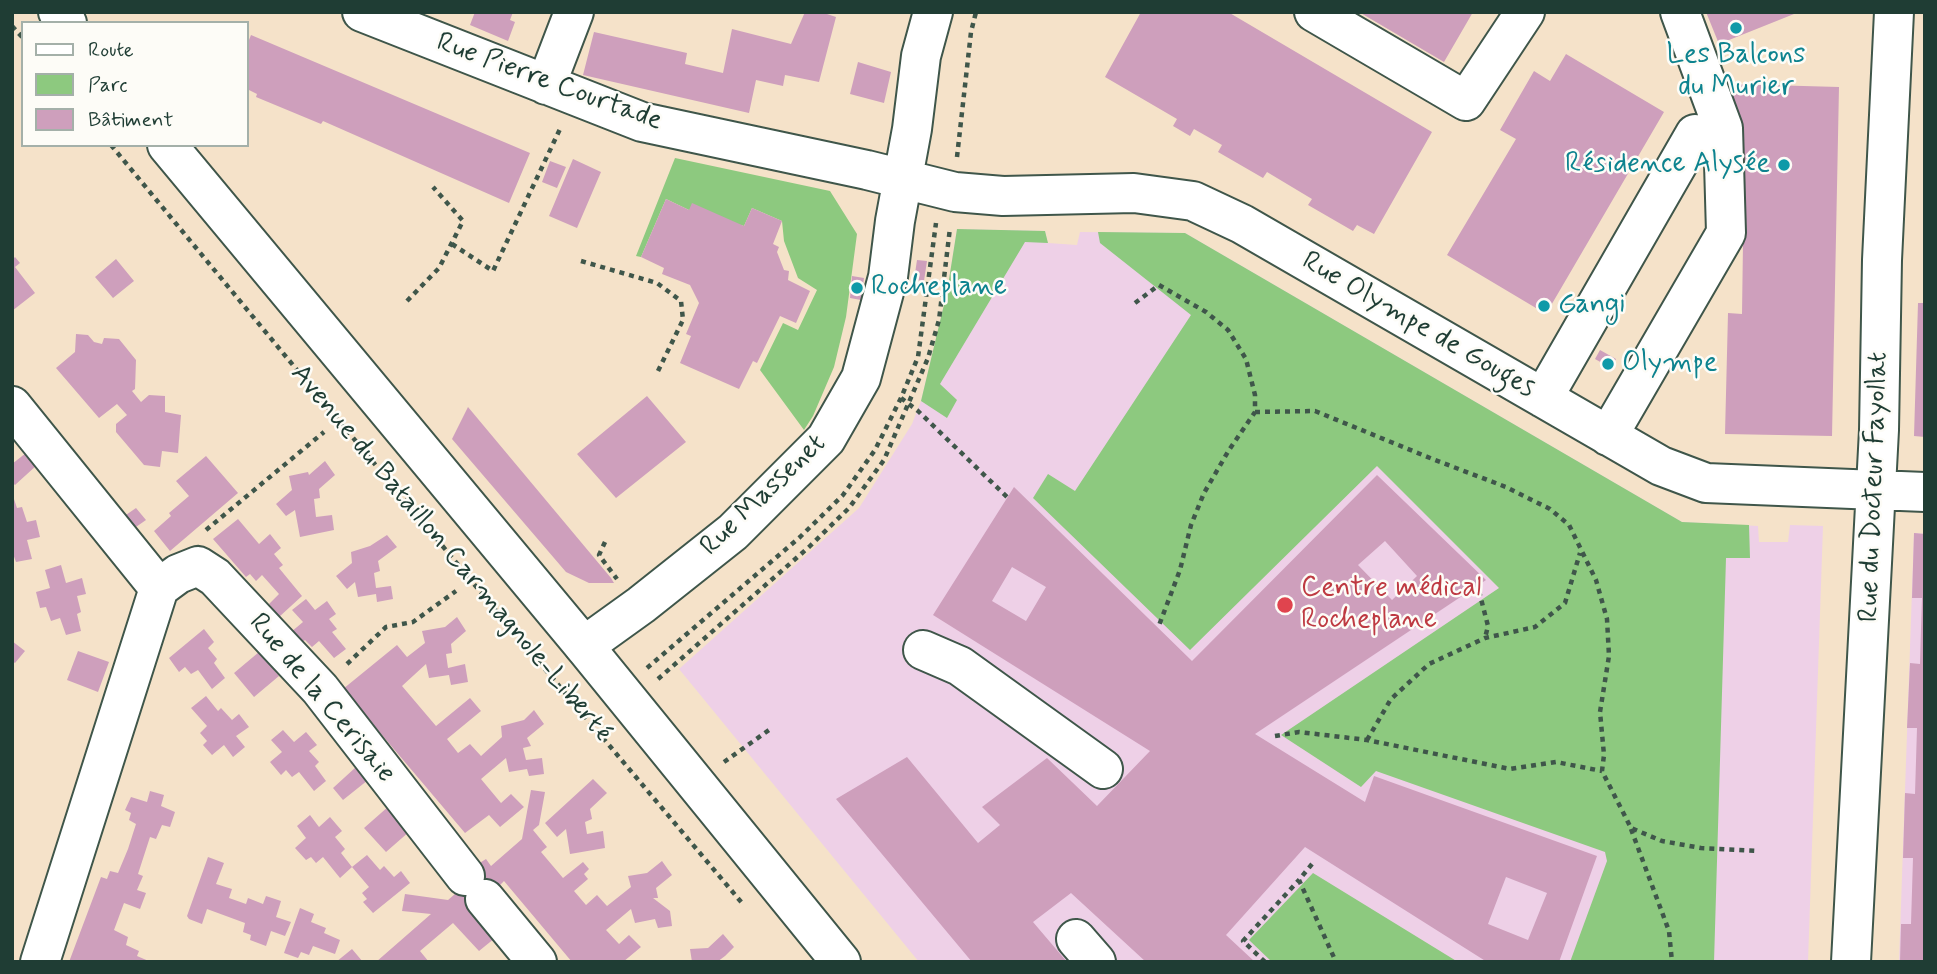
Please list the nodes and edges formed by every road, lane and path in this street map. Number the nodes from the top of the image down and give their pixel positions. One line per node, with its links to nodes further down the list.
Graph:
1 (362, 12): 8 (street, Rue Pierre Courtade)
2 (574, 12): 8 (street)
3 (933, 12): 12 (street, Rue Massenet)
4 (1314, 12): 5 (street)
5 (1525, 12)
6 (1680, 12): 24 (street)
7 (1894, 12): 25 (street, Rue du Docteur Fayollat)
8 (561, 90): 12 (street, Rue Pierre Courtade); 14 (path)
9 (1695, 134): 20 (street)
10 (113, 147): 50 (path, Avenue du Bataillon Carmagnole-Liberté)
11 (169, 147): 37 (street, Avenue du Bataillon Carmagnole-Liberté)
12 (904, 179): 20 (street, Rue Olympe de Gouges); 37 (street, Rue Massenet)
13 (433, 187): 14 (path)
14 (452, 244): 16 (path)
15 (581, 261): 18 (path)
16 (407, 301)
17 (1135, 303): 22 (path)
18 (658, 371)
19 (901, 398): 27 (path)
20 (1543, 398): 24 (street, Rue Olympe de Gouges)
21 (17, 412): 32 (street)
22 (1255, 412): 29 (path); 35 (path)
23 (324, 432): 30 (path)
24 (1608, 436): 25 (street, Rue Olympe de Gouges)
25 (1875, 491): 26 (street, Rue Olympe de Gouges); 57 (street, Rue du Docteur Fayollat)
26 (1925, 492)
27 (1007, 498)
28 (605, 542): 31 (path)
29 (1581, 553): 36 (path); 45 (path)
30 (198, 566): 32 (street); 39 (street, Rue de la Cerisaie)
31 (617, 579)
32 (159, 588): 51 (street)
33 (456, 591): 39 (path)
34 (1479, 591): 36 (path)
35 (1158, 628)
36 (1485, 639): 42 (path)
37 (584, 646): 53 (street, Avenue du Bataillon Carmagnole-Liberté)
38 (923, 650): 44 (street)
39 (320, 689): 52 (street, Rue de la Cerisaie)
40 (769, 730): 43 (path)
41 (1275, 736): 42 (path)
42 (1367, 740): 45 (path)
43 (723, 763)
44 (1103, 769)
45 (1602, 771): 46 (path)
46 (1631, 828): 47 (path); 56 (path)
47 (1759, 851)
48 (1312, 864): 49 (path)
49 (1299, 880): 54 (path); 55 (path)
50 (749, 912)
51 (40, 962)
52 (537, 962)
53 (841, 962)
54 (1265, 962)
55 (1336, 962)
56 (1672, 962)
57 (1851, 962)

